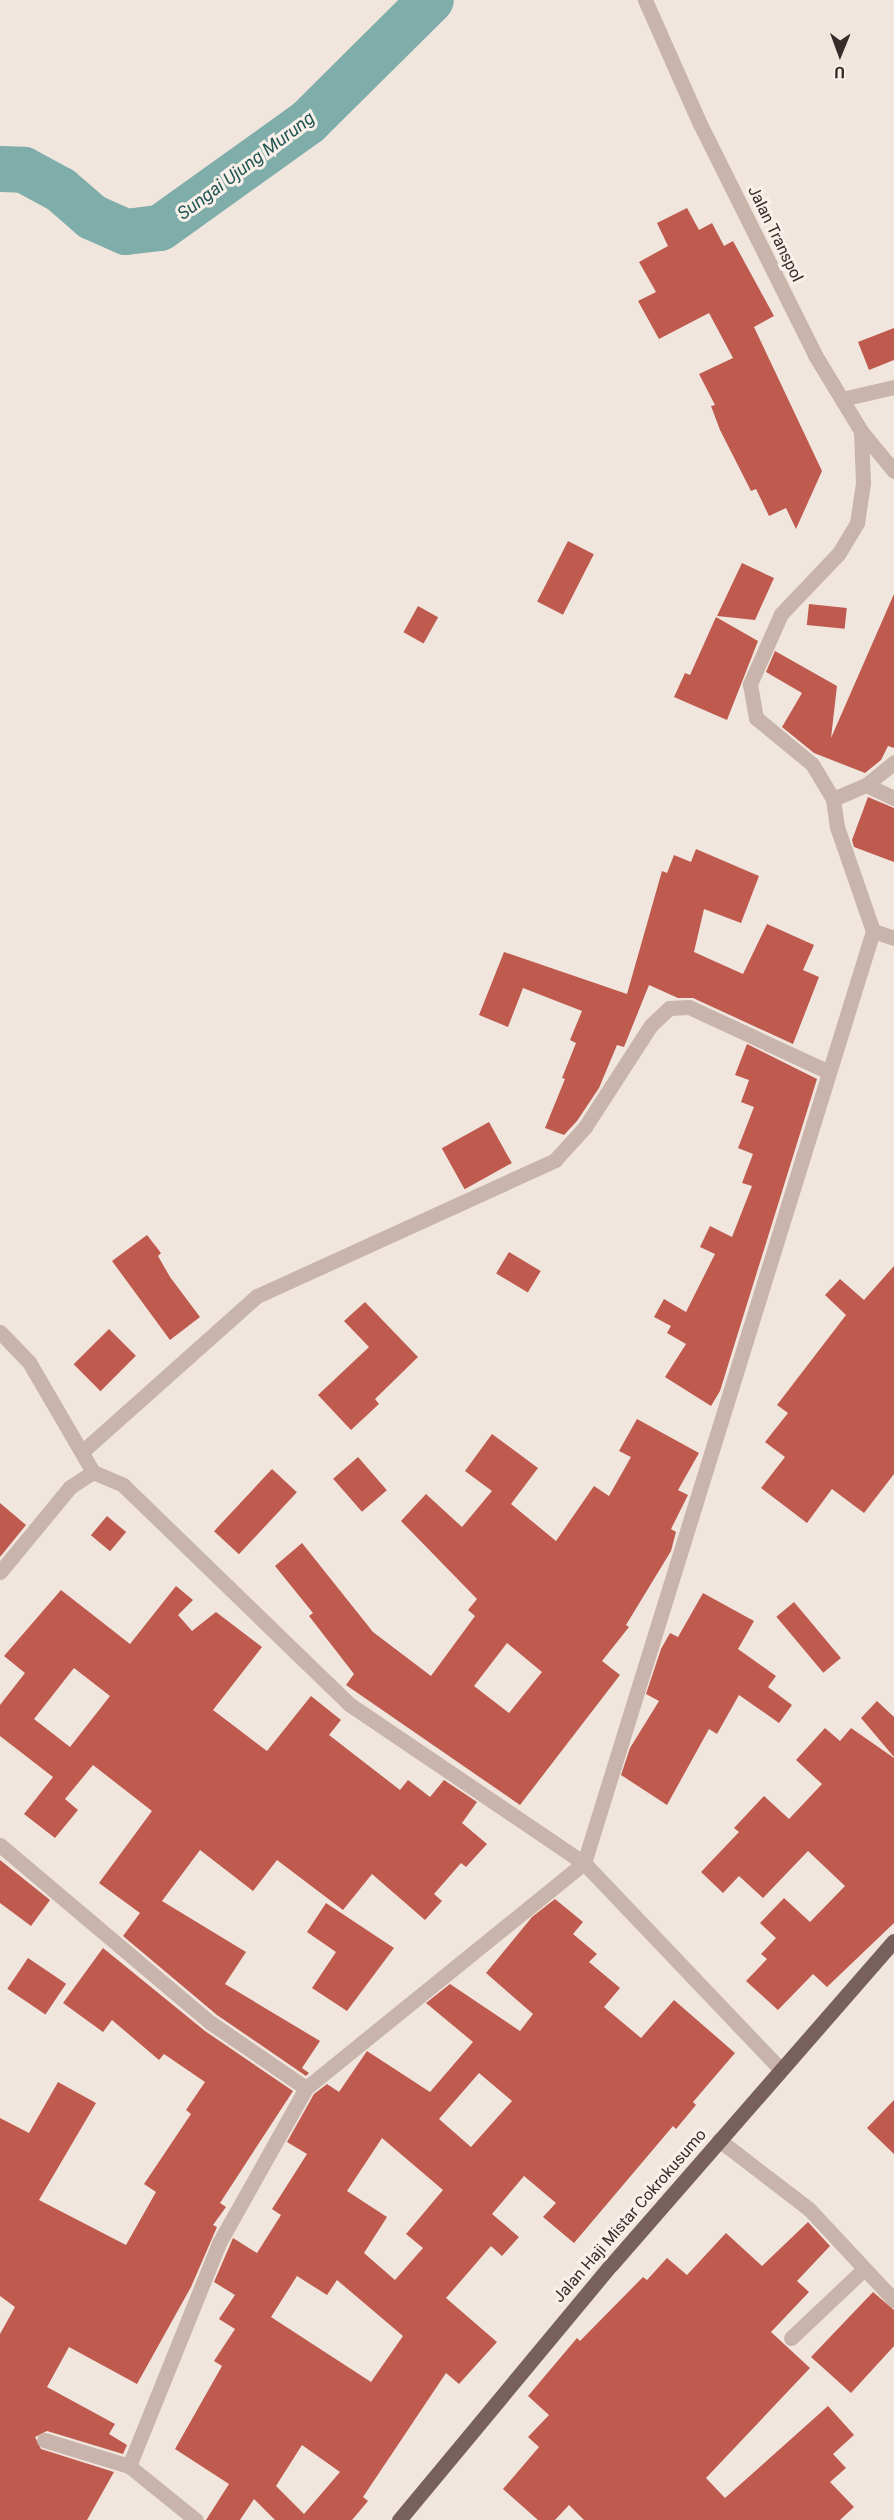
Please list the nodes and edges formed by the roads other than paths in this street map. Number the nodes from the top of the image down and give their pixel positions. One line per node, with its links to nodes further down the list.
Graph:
1 (645, 0): 3 (street, Jalan Transpol)
2 (894, 387): 3 (street)
3 (842, 399): 4 (street, Jalan Transpol)
4 (861, 431): 5 (street, Jalan Transpol); 9 (street)
5 (894, 471)
6 (894, 762): 7 (street)
7 (866, 785): 8 (street); 9 (street)
8 (894, 798)
9 (833, 799): 10 (street)
10 (873, 931): 11 (street); 12 (street)
11 (894, 938)
12 (829, 1072): 14 (street); 18 (street)
13 (0, 1332): 14 (street)
14 (84, 1450): 15 (street)
15 (93, 1472): 16 (street); 18 (street)
16 (0, 1572)
17 (0, 1845): 21 (street)
18 (584, 1863): 20 (street); 21 (street)
19 (894, 1941): 20 (main road, Jalan Haji Mistar Cokrokusumo)
20 (780, 2069): 22 (main road, Jalan Haji Mistar Cokrokusumo)
21 (306, 2088): 27 (street)
22 (719, 2140): 23 (street); 29 (main road, Jalan Haji Mistar Cokrokusumo)
23 (863, 2270): 24 (street); 25 (street)
24 (894, 2300)
25 (791, 2338)
26 (44, 2440): 27 (street)
27 (129, 2466): 28 (street)
28 (196, 2520)
29 (399, 2520)

